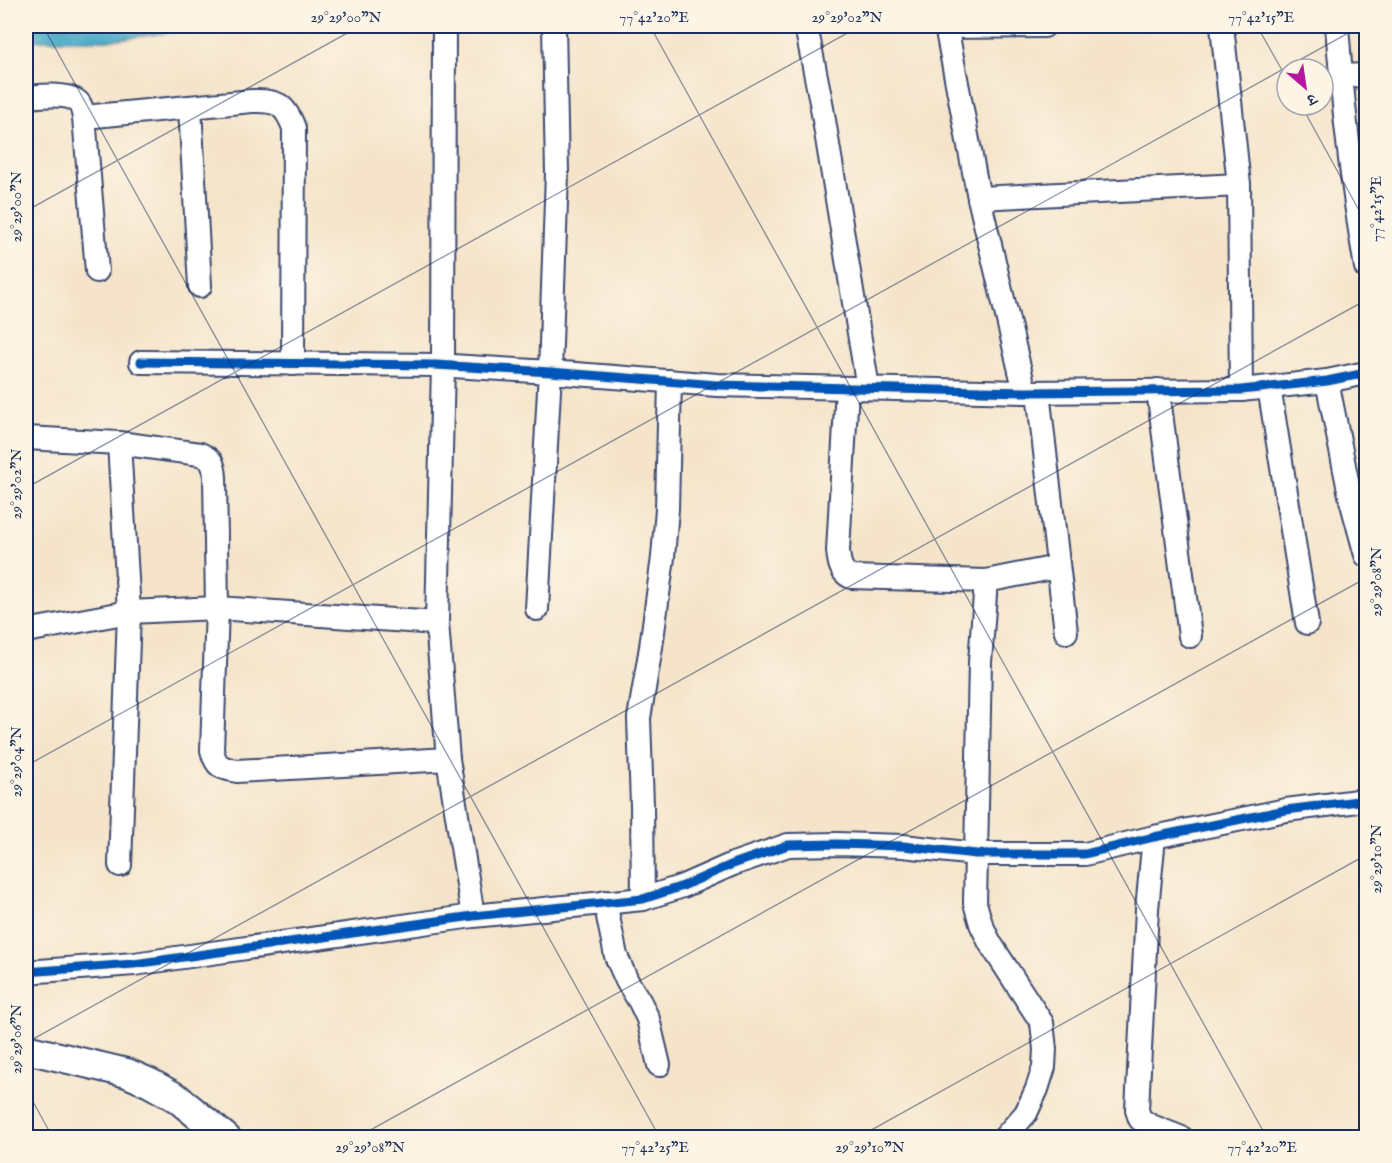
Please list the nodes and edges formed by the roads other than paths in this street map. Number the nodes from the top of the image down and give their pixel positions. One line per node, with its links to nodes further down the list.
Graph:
1 (444, 26): 20 (street)
2 (554, 26): 21 (street)
3 (806, 26): 26 (street)
4 (947, 26): 5 (street); 14 (street)
5 (1044, 26)
6 (1222, 26): 13 (street)
7 (1337, 26): 9 (street)
8 (1366, 75): 9 (street)
9 (1341, 76): 15 (street)
10 (26, 96): 12 (street)
11 (190, 107): 12 (street); 17 (street); 19 (street)
12 (84, 117): 16 (street)
13 (1239, 185): 14 (street); 28 (street)
14 (979, 198): 29 (street)
15 (1366, 267)
16 (97, 271)
17 (200, 286)
18 (141, 362): 19 (street)
19 (293, 364): 20 (street)
20 (443, 365): 21 (street); 39 (street)
21 (550, 372): 23 (street); 36 (street)
22 (1366, 374): 24 (street)
23 (670, 381): 26 (street); 48 (street)
24 (1327, 381): 25 (street); 32 (street)
25 (1269, 387): 28 (street); 38 (street)
26 (857, 388): 29 (street); 34 (street)
27 (1158, 390): 28 (street); 29 (street); 42 (street)
28 (1241, 390)
29 (1032, 392): 33 (street)
30 (26, 438): 31 (street)
31 (119, 443): 35 (street); 37 (street)
32 (1366, 555)
33 (1057, 567): 34 (street); 41 (street)
34 (986, 581): 46 (street)
35 (217, 608): 37 (street); 39 (street); 43 (street)
36 (537, 609)
37 (129, 612): 40 (street); 47 (street)
38 (1307, 623)
39 (437, 624): 43 (street)
40 (26, 631)
41 (1066, 632)
42 (1190, 636)
43 (448, 759): 50 (street)
44 (1366, 800): 45 (street)
45 (1154, 837): 46 (street); 56 (street)
46 (976, 854): 48 (street); 55 (street)
47 (120, 865)
48 (643, 899): 49 (street)
49 (605, 902): 50 (street); 53 (street)
50 (473, 916): 51 (street)
51 (26, 972)
52 (26, 1049): 54 (street)
53 (659, 1065)
54 (226, 1137)
55 (1004, 1137)
56 (1182, 1137)

